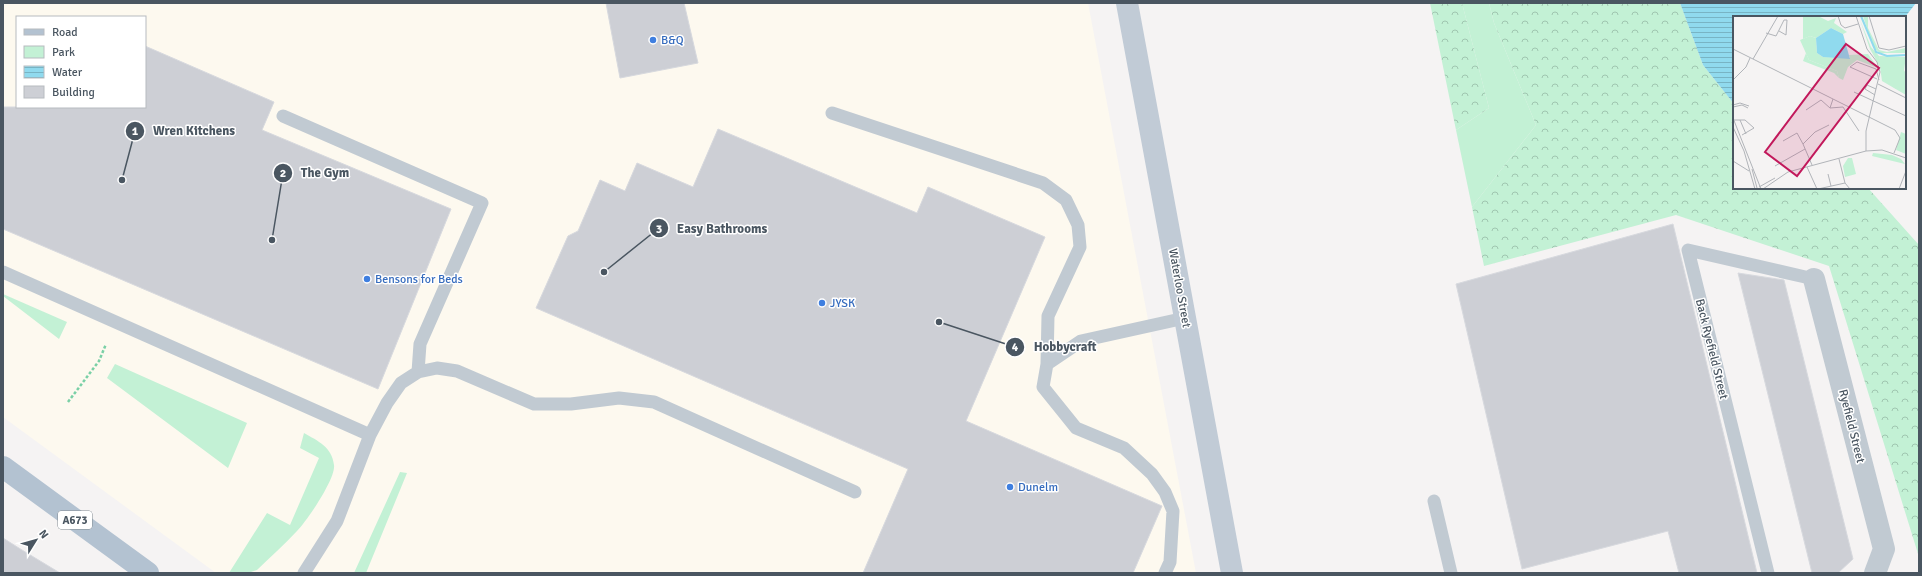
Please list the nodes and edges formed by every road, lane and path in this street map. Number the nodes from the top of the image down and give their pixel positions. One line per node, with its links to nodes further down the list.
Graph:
1 (1128, 3): 6 (street, Waterloo Street)
2 (832, 113): 8 (lane)
3 (283, 116): 9 (lane)
4 (3, 272): 7 (lane)
5 (1814, 278): 20 (lane, Back Ryefield Street); 21 (street, Ryefield Street)
6 (1186, 318): 8 (lane); 18 (street, Waterloo Street)
7 (115, 321): 10 (path); 11 (lane)
8 (1047, 364): 17 (lane)
9 (418, 372): 11 (lane); 13 (lane)
10 (68, 402)
11 (370, 435): 16 (lane)
12 (3, 467): 15 (main road, A673)
13 (855, 492)
14 (1434, 500): 19 (lane)
15 (148, 573)
16 (304, 573)
17 (1165, 573)
18 (1232, 573)
19 (1451, 573)
20 (1768, 573)
21 (1875, 573)

